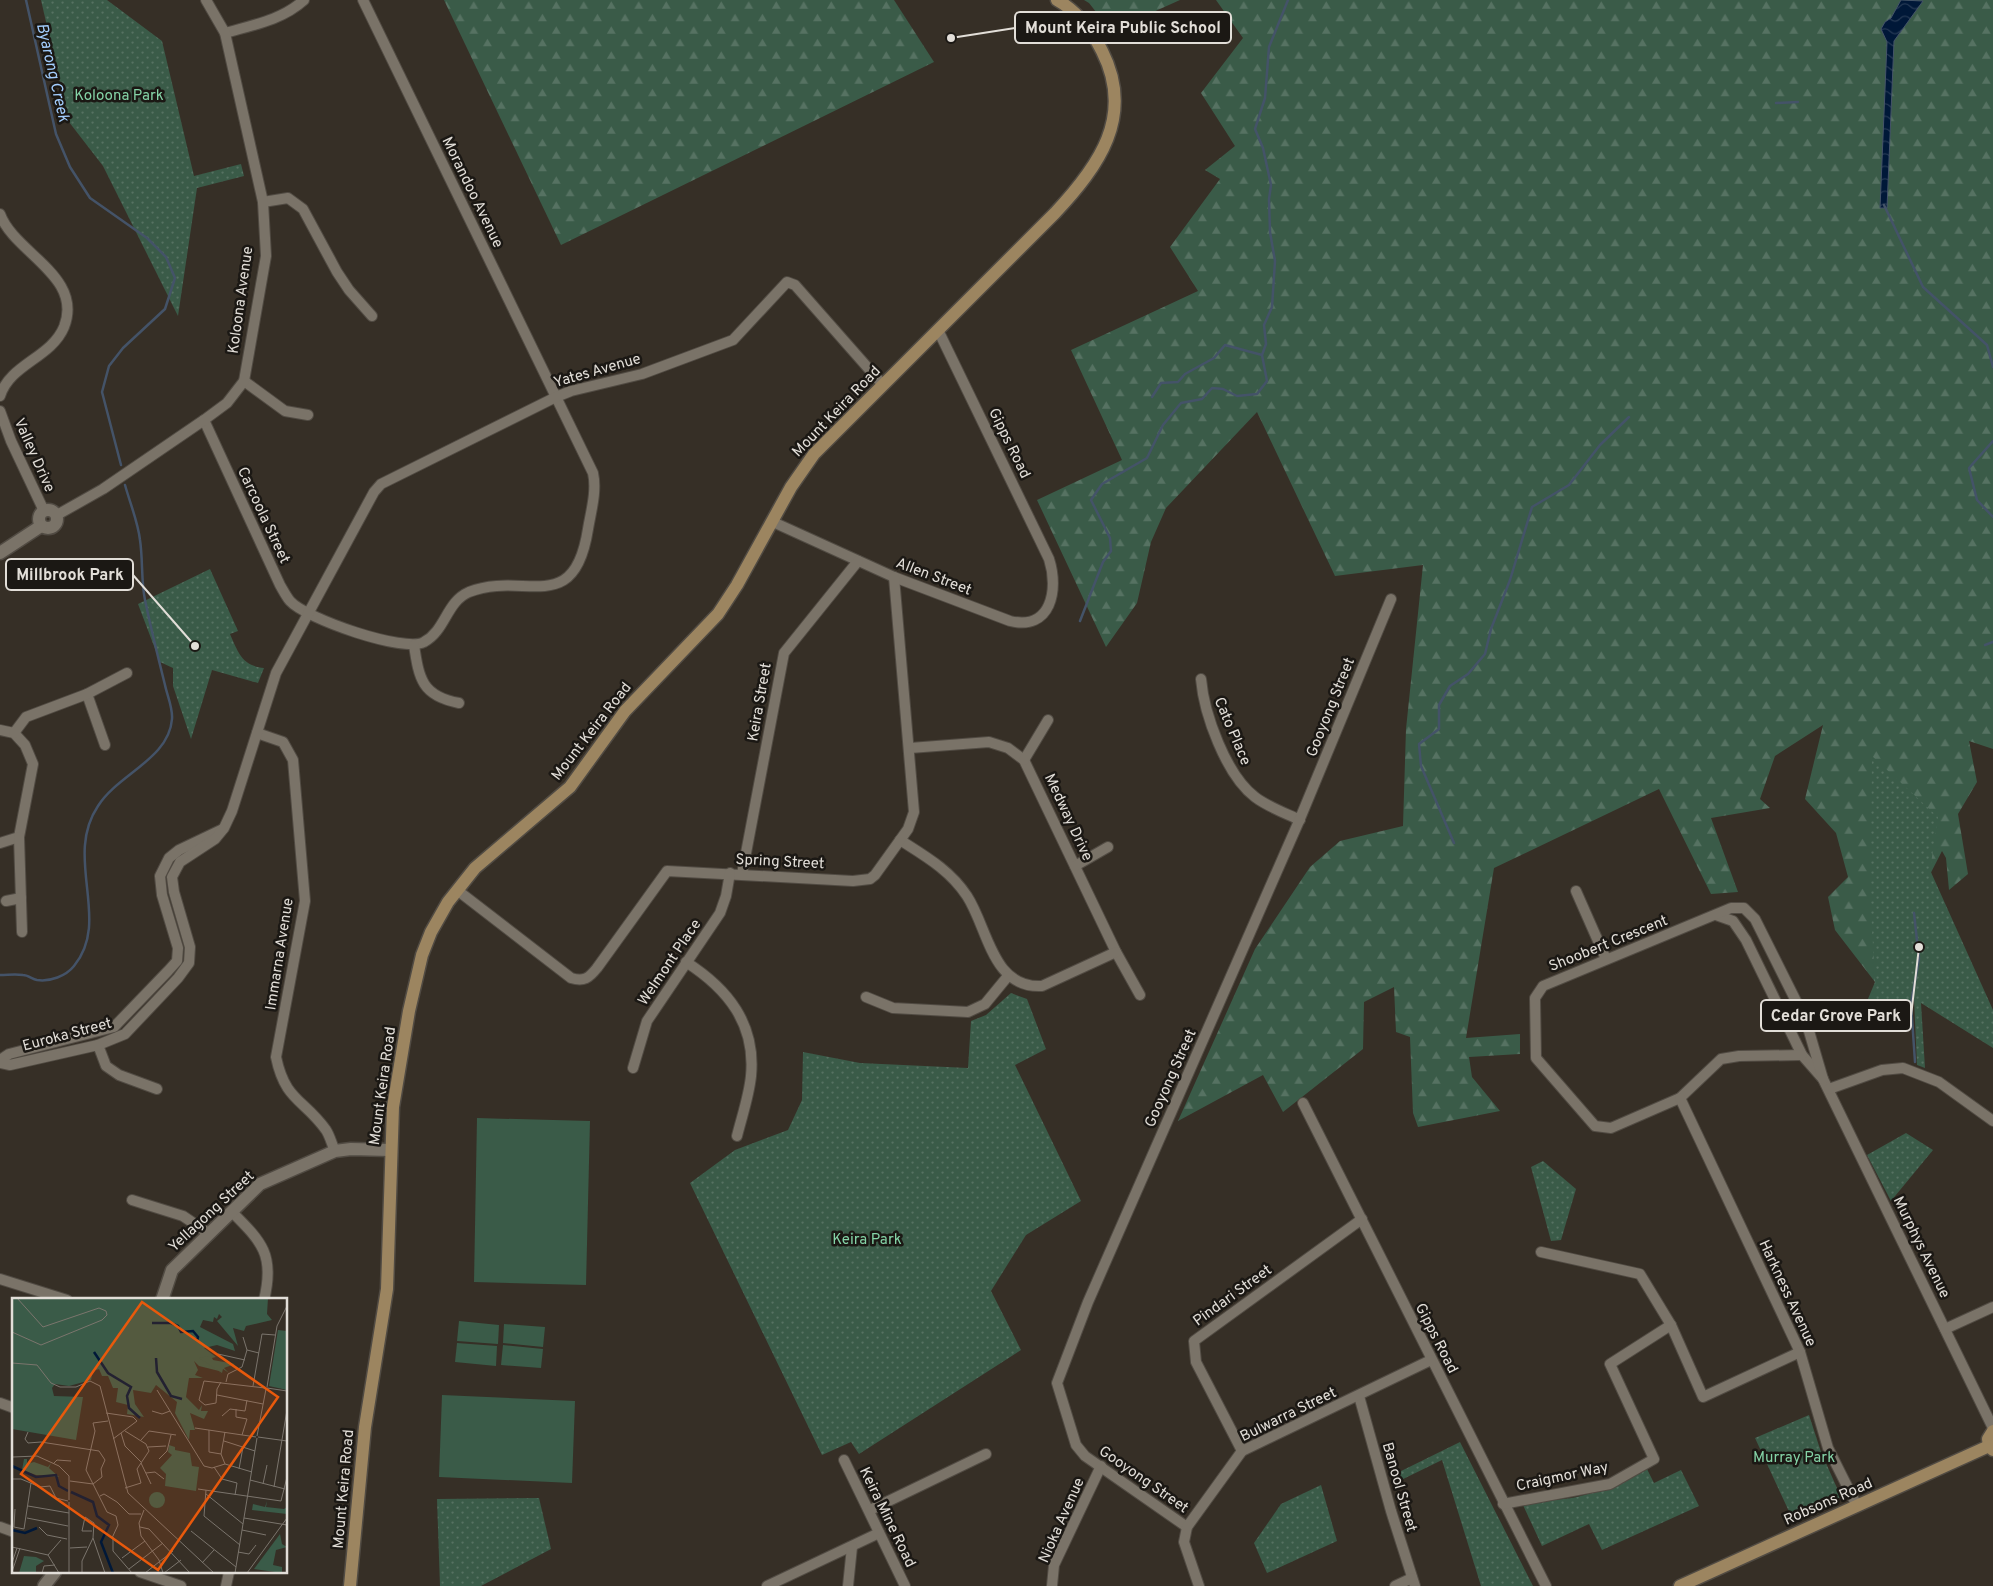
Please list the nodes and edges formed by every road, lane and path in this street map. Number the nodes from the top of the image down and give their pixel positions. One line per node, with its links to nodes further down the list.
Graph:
1 (206, 0): 5 (street, Koloona Avenue)
2 (304, 0): 5 (street)
3 (363, 0): 14 (street, Morandoo Avenue)
4 (1057, 0): 10 (main road, Mount Keira Road)
5 (225, 33): 6 (street, Koloona Avenue)
6 (263, 202): 9 (street); 11 (street, Koloona Avenue)
7 (0, 214): 8 (street)
8 (2, 228): 13 (street)
9 (372, 316)
10 (938, 330): 12 (main road, Mount Keira Road); 24 (street, Gipps Road)
11 (244, 381): 16 (street); 17 (street, Koloona Avenue)
12 (883, 385): 14 (street, Yates Avenue); 20 (main road, Mount Keira Road)
13 (0, 396)
14 (556, 397): 27 (street, Yates Avenue); 28 (street, Morandoo Avenue)
15 (0, 410): 18 (street, Valley Drive)
16 (308, 415)
17 (204, 420): 19 (street, Koloona Avenue); 27 (street, Carcoola Street)
18 (44, 511): 19 (street); 21 (street)
19 (57, 516): 21 (street)
20 (773, 522): 23 (street, Allen Street); 49 (main road, Mount Keira Road)
21 (41, 526): 22 (street)
22 (0, 553)
23 (858, 561): 25 (street, Allen Street); 48 (street, Keira Street)
24 (1052, 569): 25 (street, Allen Street)
25 (894, 577): 38 (street, Spring Street)
26 (1391, 598): 40 (street, Gooyong Street)
27 (308, 613): 28 (street, Carcoola Street); 36 (street, Euroka Street)
28 (414, 645): 32 (street)
29 (127, 673): 31 (street)
30 (1202, 679): 40 (street, Cato Place)
31 (87, 694): 35 (street); 37 (street)
32 (459, 703)
33 (1048, 720): 39 (street)
34 (0, 730): 35 (street)
35 (14, 733): 42 (street)
36 (257, 733): 41 (street, Euroka Street); 73 (street, Immarna Avenue)
37 (105, 745)
38 (910, 748): 39 (street); 43 (street, Spring Street)
39 (1024, 760): 46 (street, Medway Drive)
40 (1300, 820): 96 (street, Gooyong Street)
41 (224, 828): 61 (street, Euroka Street); 63 (street, Euroka Street)
42 (19, 837): 44 (street); 51 (street)
43 (900, 840): 48 (street, Spring Street); 58 (street)
44 (0, 843)
45 (1108, 847): 46 (street)
46 (1075, 866): 55 (street, Medway Drive)
47 (730, 873): 48 (street, Spring Street); 49 (street, Spring Street); 57 (street, Welmont Place)
48 (742, 874)
49 (457, 890): 72 (main road, Mount Keira Road)
50 (1576, 891): 56 (street)
51 (21, 898): 52 (street); 54 (street)
52 (6, 900)
53 (1716, 916): 56 (street, Shoobert Crescent); 62 (street, Murphys Avenue); 65 (street, Murphys Avenue)
54 (22, 932)
55 (1116, 952): 58 (street); 59 (street, Medway Drive)
56 (1606, 959): 68 (street, Shoobert Crescent)
57 (686, 962): 64 (street, Welmont Place); 71 (street)
58 (1008, 976): 60 (street)
59 (1140, 995)
60 (866, 997)
61 (98, 1045): 63 (street, Euroka Street); 66 (street)
62 (1802, 1055): 65 (street, Murphys Avenue); 68 (street, Shoobert Crescent)
63 (0, 1062)
64 (634, 1068)
65 (1823, 1079): 67 (street, Murphys Avenue)
66 (157, 1089)
67 (1829, 1089): 70 (street); 85 (street, Murphys Avenue)
68 (1680, 1098): 86 (street, Harkness Avenue)
69 (1303, 1103): 76 (street, Gipps Road)
70 (1993, 1121)
71 (737, 1136)
72 (390, 1150): 73 (street, Yellagong Street); 110 (main road, Mount Keira Road)
73 (335, 1152): 75 (street, Yellagong Street)
74 (132, 1200): 77 (street)
75 (232, 1212): 77 (street, Yellagong Street); 82 (street)
76 (1362, 1219): 87 (street, Gipps Road); 93 (street, Pindari Street)
77 (208, 1233): 81 (street, Yellagong Street)
78 (1542, 1252): 84 (street)
79 (0, 1279): 80 (street)
80 (61, 1298)
81 (163, 1298)
82 (264, 1298)
83 (1993, 1306): 85 (street)
84 (1671, 1324): 86 (street); 97 (street, Craigmor Way)
85 (1945, 1329): 91 (street, Murphys Avenue)
86 (1800, 1352): 98 (street, Harkness Avenue)
87 (1431, 1360): 88 (street, Bulwarra Street); 97 (street, Gipps Road)
88 (1358, 1396): 93 (street, Bulwarra Street); 107 (street, Banool Street)
89 (0, 1403): 90 (street)
90 (12, 1407)
91 (1993, 1429): 92 (main road)
92 (1991, 1448): 98 (main road, Robsons Road)
93 (1242, 1451): 101 (street, Bulwarra Street)
94 (986, 1454): 99 (street)
95 (844, 1460): 99 (street, Keira Mine Road)
96 (1101, 1466): 101 (street, Gooyong Street); 114 (street, Nioka Avenue)
97 (1503, 1504): 117 (street, Gipps Road)
98 (1857, 1506): 118 (main road, Robsons Road)
99 (870, 1510): 103 (street, Keira Mine Road)
100 (0, 1527): 102 (street)
101 (1187, 1527): 115 (street)
102 (12, 1531)
103 (879, 1533): 104 (street); 113 (street, Keira Mine Road)
104 (852, 1547): 111 (street); 112 (street)
105 (53, 1574): 108 (street)
106 (146, 1574): 109 (street)
107 (1414, 1582): 116 (street)
108 (44, 1586)
109 (180, 1586)
110 (350, 1586)
111 (767, 1586)
112 (848, 1586)
113 (905, 1586)
114 (1052, 1586)
115 (1199, 1586)
116 (1395, 1586)
117 (1546, 1586)
118 (1680, 1586)

